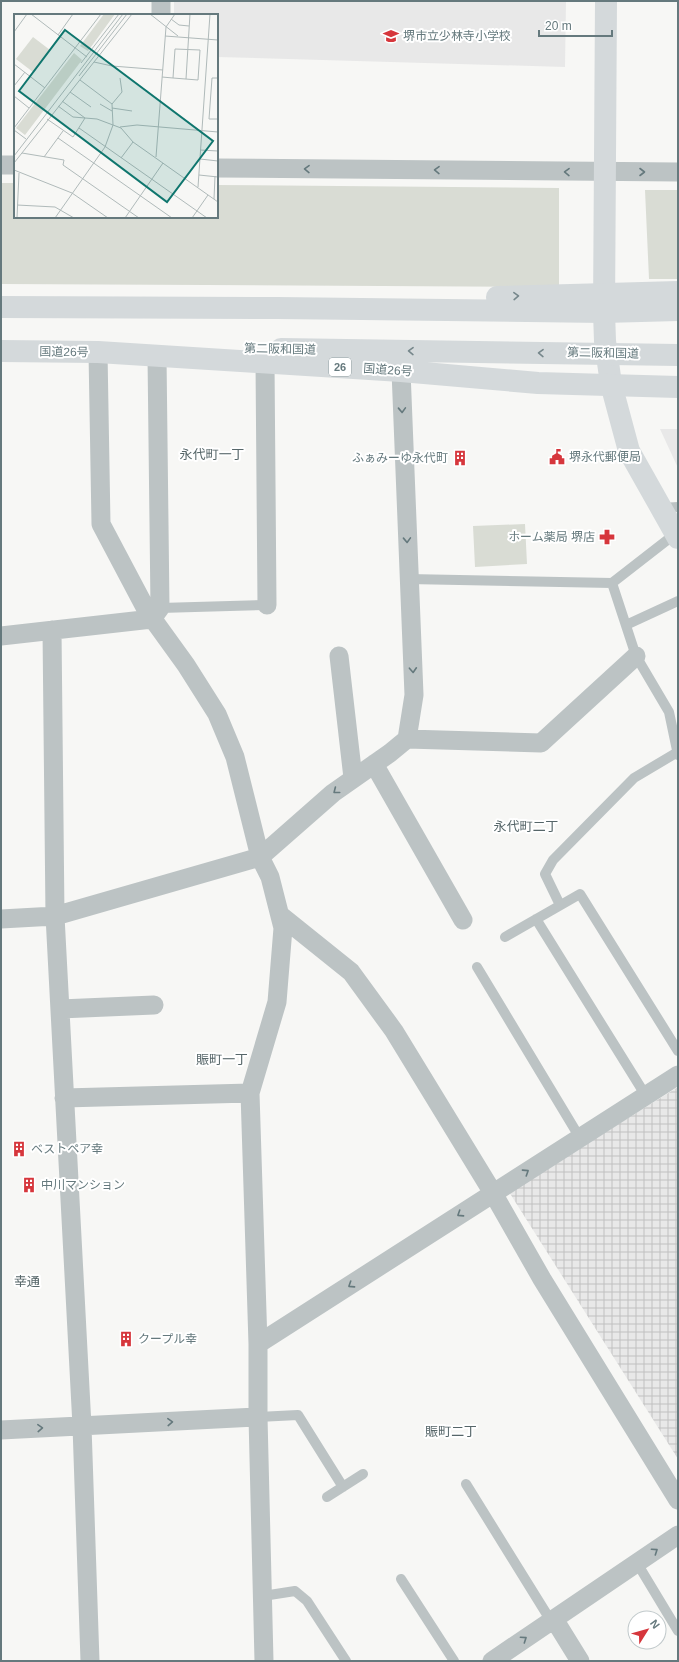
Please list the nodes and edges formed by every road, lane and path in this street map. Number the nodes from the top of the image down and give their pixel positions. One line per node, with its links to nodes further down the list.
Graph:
1 (161, 1): 3 (street)
2 (606, 1): 7 (main road)
3 (161, 14)
4 (1, 165): 5 (street)
5 (14, 165)
6 (218, 168): 7 (street, one-way to 6)
7 (606, 172): 8 (street, one-way to 8); 12 (main road)
8 (678, 172)
9 (678, 292): 14 (main road, one-way to 9)
10 (1, 307): 12 (main road)
11 (678, 310): 12 (main road)
12 (604, 312): 16 (main road)
13 (1, 313): 14 (main road)
14 (282, 316): 15 (main road)
15 (678, 321)
16 (605, 341): 17 (main road); 27 (main road)
17 (678, 342)
18 (1, 346): 19 (main road, 第二阪和国道 / 26)
19 (198, 348): 22 (main road, 第二阪和国道 / 26, one-way to 19); 26 (main road)
20 (1, 351): 21 (main road, 国道26号 / 26)
21 (98, 352): 23 (main road, 国道26号 / 26); 35 (street)
22 (678, 355)
23 (157, 356): 24 (main road, 国道26号 / 26); 35 (street)
24 (265, 362): 25 (main road, 国道26号 / 26); 34 (street)
25 (401, 371): 27 (main road, 国道26号 / 26); 31 (street, one-way to 31)
26 (678, 380)
27 (611, 384): 28 (main road, 国道26号 / 26); 29 (main road)
28 (678, 387)
29 (669, 507): 30 (main road)
30 (677, 536): 32 (lane)
31 (408, 579): 32 (lane); 42 (street, one-way to 42)
32 (612, 583): 36 (lane)
33 (678, 601): 36 (lane)
34 (267, 605): 35 (lane)
35 (156, 613): 37 (street); 46 (street)
36 (626, 625): 40 (lane)
37 (52, 630): 38 (street); 49 (street)
38 (1, 636)
39 (339, 656): 45 (street)
40 (636, 656): 41 (lane); 42 (street)
41 (675, 728): 43 (lane)
42 (407, 739): 44 (street)
43 (677, 754): 47 (lane)
44 (374, 764): 45 (street); 51 (street)
45 (353, 778): 46 (street, one-way to 46)
46 (260, 858): 48 (street); 49 (street)
47 (560, 905): 52 (lane); 57 (lane)
48 (280, 915): 59 (street); 63 (street)
49 (55, 916): 50 (street); 56 (street)
50 (1, 919)
51 (463, 920)
52 (536, 920): 53 (lane); 60 (lane)
53 (505, 937)
54 (477, 967): 62 (lane)
55 (154, 1005): 56 (street)
56 (60, 1009): 61 (street)
57 (678, 1050)
58 (678, 1075): 60 (street)
59 (250, 1093): 61 (street); 64 (street)
60 (646, 1096): 62 (street)
61 (64, 1098): 66 (street)
62 (580, 1138): 63 (street, one-way to 62)
63 (493, 1193): 64 (street, one-way to 64); 72 (street)
64 (258, 1344): 65 (street)
65 (258, 1417): 66 (street, one-way to 65); 70 (lane); 76 (street)
66 (82, 1426): 67 (street, one-way to 66); 79 (street)
67 (1, 1430)
68 (363, 1474): 70 (lane)
69 (466, 1484): 77 (lane)
70 (342, 1487): 71 (lane)
71 (327, 1497)
72 (678, 1500)
73 (678, 1535): 74 (street, one-way to 73)
74 (637, 1563): 77 (street); 78 (lane)
75 (401, 1579): 82 (lane)
76 (263, 1596): 80 (street); 81 (lane)
77 (552, 1620): 83 (street, one-way to 77); 84 (street)
78 (678, 1631)
79 (90, 1661)
80 (264, 1661)
81 (346, 1661)
82 (454, 1661)
83 (492, 1661)
84 (580, 1661)

